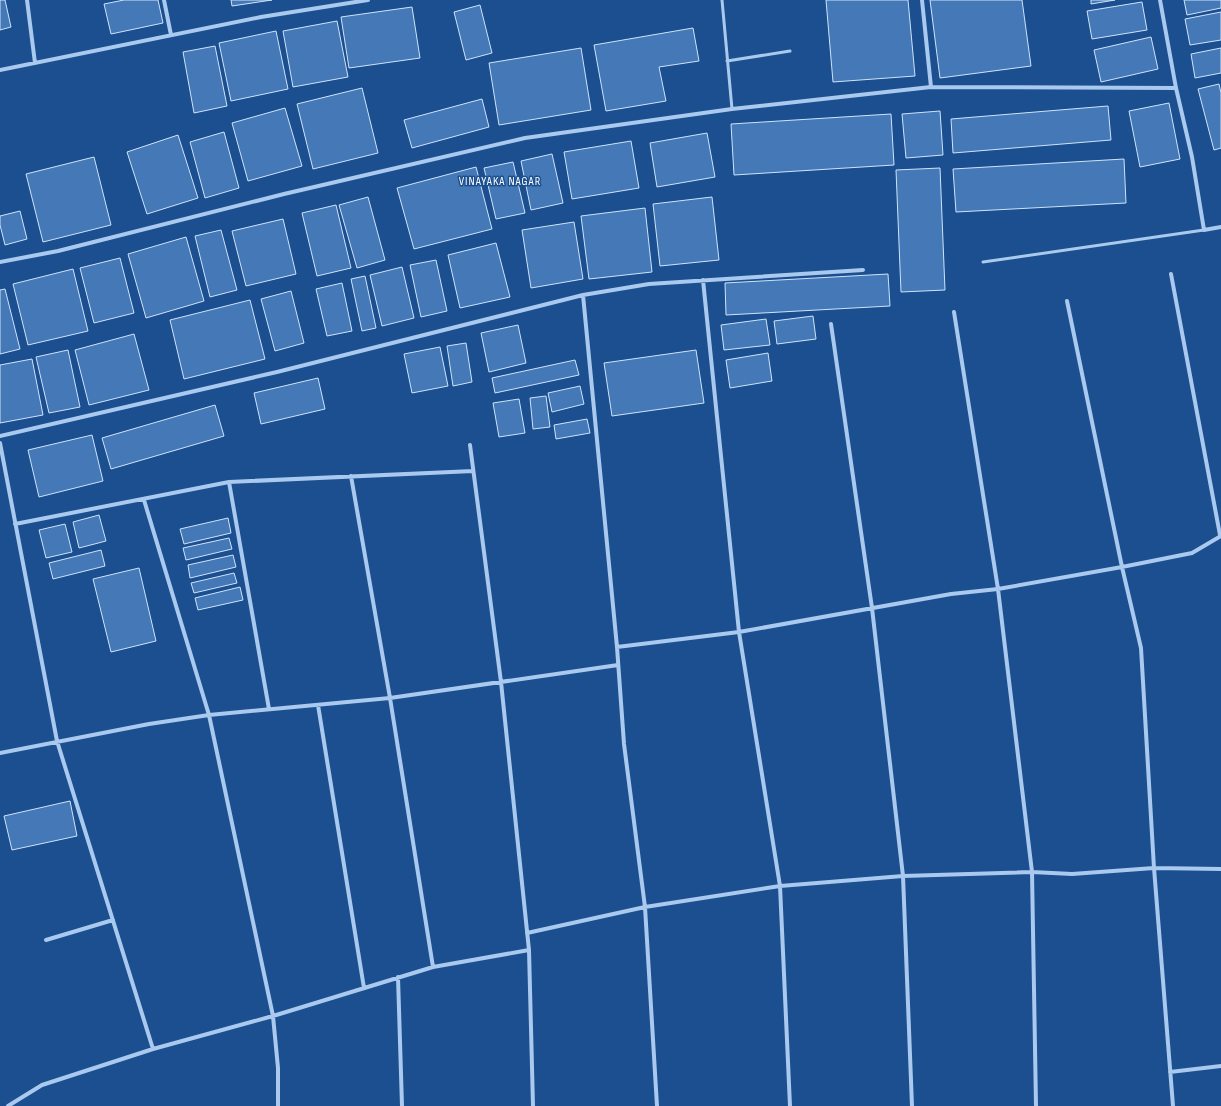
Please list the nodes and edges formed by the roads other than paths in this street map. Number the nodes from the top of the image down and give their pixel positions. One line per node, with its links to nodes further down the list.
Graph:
1 (27, 0): 10 (street)
2 (164, 0): 7 (street)
3 (368, 0): 7 (street)
4 (722, 0): 9 (lane)
5 (922, 0): 12 (street)
6 (1160, 0): 13 (street)
7 (171, 35): 10 (street)
8 (790, 51): 9 (lane)
9 (728, 61): 14 (lane)
10 (35, 63): 11 (street)
11 (0, 70)
12 (931, 87): 13 (street); 14 (street)
13 (1176, 88): 16 (street)
14 (732, 109): 17 (street)
15 (1221, 227): 16 (street)
16 (1204, 230): 18 (lane)
17 (0, 262)
18 (983, 262)
19 (863, 270): 21 (street)
20 (1171, 274): 34 (street)
21 (703, 280): 22 (street); 38 (street)
22 (582, 295): 26 (street); 39 (street)
23 (1067, 301): 35 (street)
24 (954, 312): 36 (street)
25 (831, 324): 37 (street)
26 (0, 436)
27 (0, 443): 33 (street)
28 (470, 445): 29 (street)
29 (473, 471): 30 (street); 41 (street)
30 (351, 476): 31 (street); 42 (street)
31 (229, 482): 32 (street); 44 (street)
32 (144, 500): 33 (street); 45 (street)
33 (15, 524): 46 (street)
34 (1221, 536): 35 (street)
35 (1122, 567): 36 (street); 48 (street)
36 (998, 589): 37 (street); 50 (street)
37 (872, 608): 38 (street); 51 (street)
38 (739, 632): 39 (street); 52 (street)
39 (617, 647): 40 (street)
40 (618, 665): 41 (street); 53 (street)
41 (501, 682): 42 (street); 55 (street)
42 (390, 698): 43 (street); 58 (street)
43 (318, 705): 44 (street); 60 (street)
44 (269, 709): 45 (street)
45 (209, 715): 46 (street); 61 (street)
46 (57, 741): 47 (street); 54 (street)
47 (0, 753)
48 (1154, 868): 49 (street); 50 (street); 64 (street)
49 (1221, 869)
50 (1032, 872): 51 (street); 72 (street)
51 (903, 876): 52 (street); 71 (street)
52 (780, 886): 53 (street); 70 (street)
53 (645, 907): 55 (street); 69 (street)
54 (113, 920): 56 (street); 62 (street)
55 (527, 933): 57 (street)
56 (46, 940)
57 (529, 950): 58 (street); 68 (street)
58 (433, 967): 59 (street)
59 (398, 977): 60 (street); 67 (street)
60 (364, 988): 61 (street)
61 (273, 1016): 62 (street); 66 (street)
62 (153, 1049): 65 (street)
63 (1221, 1066): 64 (street)
64 (1170, 1072): 73 (street)
65 (8, 1106)
66 (278, 1106)
67 (402, 1106)
68 (533, 1106)
69 (657, 1106)
70 (790, 1106)
71 (912, 1106)
72 (1036, 1106)
73 (1173, 1106)

